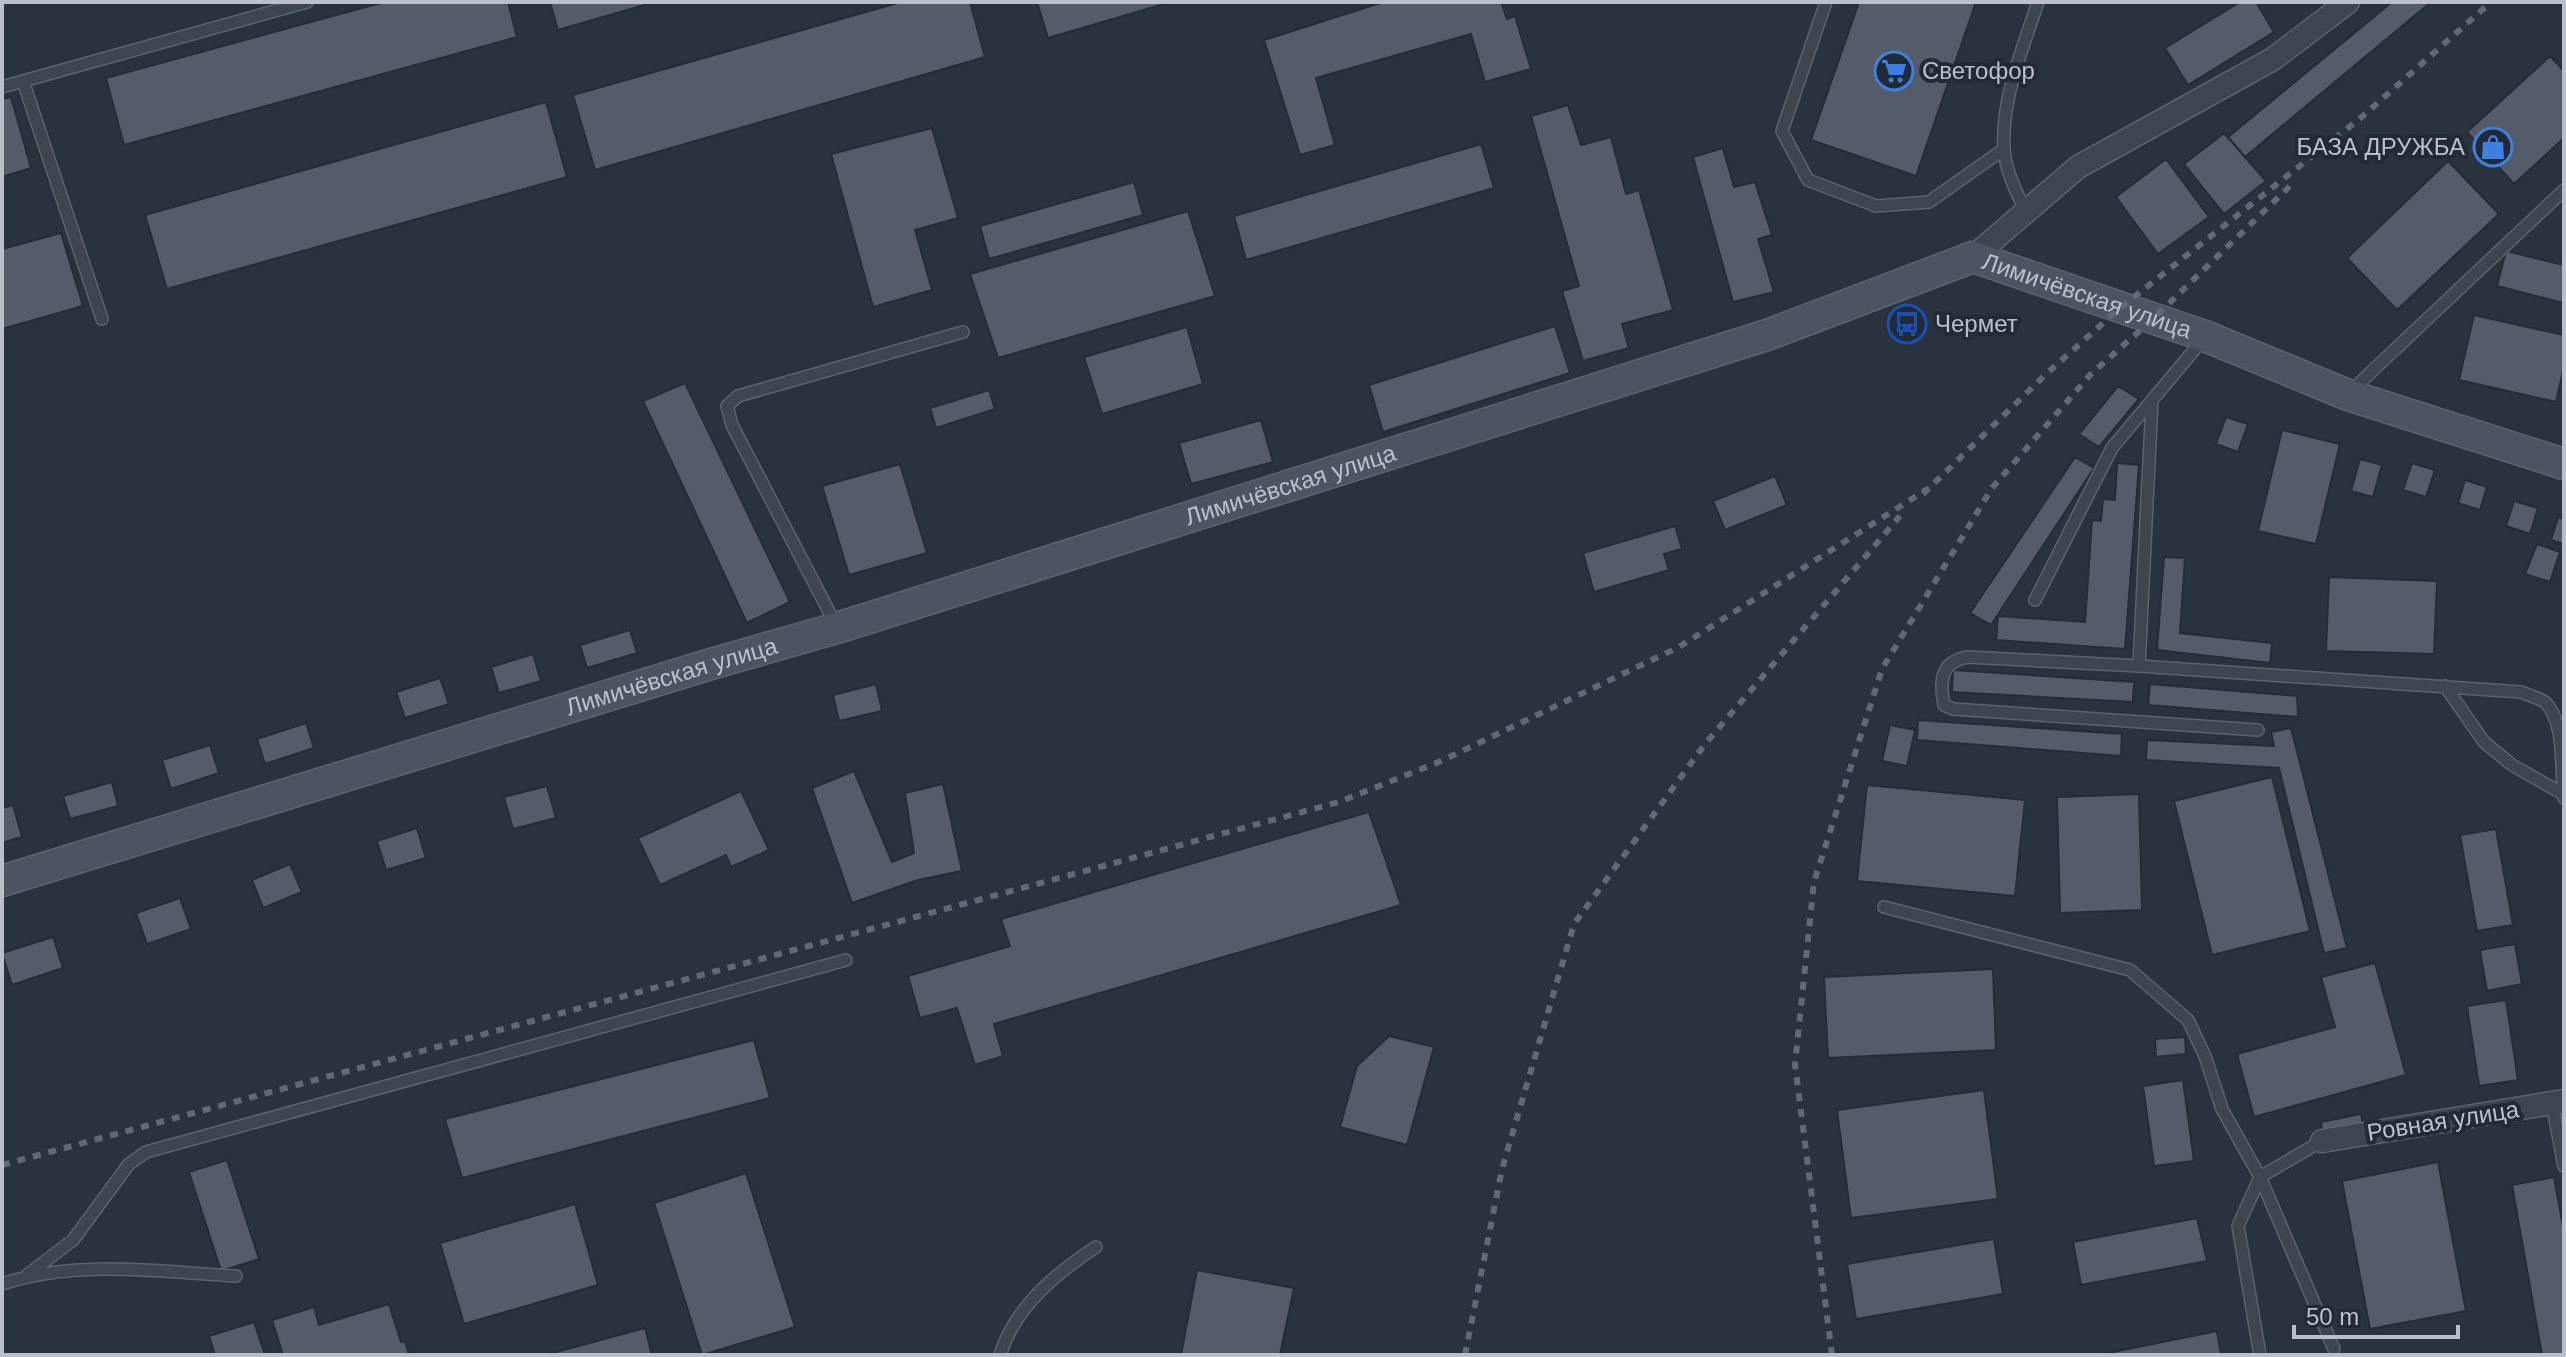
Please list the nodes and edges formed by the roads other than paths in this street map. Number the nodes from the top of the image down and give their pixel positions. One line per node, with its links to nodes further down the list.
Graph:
1 (307, 2): 5 (lane)
2 (1826, 2): 7 (lane)
3 (2038, 2): 7 (lane)
4 (2348, 2): 9 (street)
5 (23, 81): 6 (lane); 11 (lane)
6 (2, 87)
7 (2004, 149): 9 (lane)
8 (2564, 190): 14 (lane)
9 (2026, 214): 10 (street)
10 (1973, 257): 13 (main road, Лимичёвская улица); 18 (main road, Лимичёвская улица)
11 (102, 319)
12 (963, 332): 18 (lane)
13 (2205, 336): 14 (main road, Лимичёвская улица); 15 (lane)
14 (2348, 395): 16 (main road, Лимичёвская улица)
15 (2152, 401): 17 (lane); 19 (lane)
16 (2564, 464)
17 (2035, 600)
18 (837, 628): 23 (main road, Лимичёвская улица)
19 (2139, 666): 20 (lane); 21 (lane)
20 (2445, 686): 22 (lane); 22 (lane)
21 (2258, 730)
22 (2564, 796)
23 (2, 881)
24 (1884, 907): 29 (lane)
25 (846, 960): 31 (lane)
26 (2558, 1102): 27 (street, Ровная улица); 28 (lane)
27 (2322, 1141): 29 (lane)
28 (2564, 1166)
29 (2260, 1177): 34 (lane); 36 (lane)
30 (1096, 1247): 35 (lane)
31 (27, 1275): 32 (lane); 33 (lane)
32 (236, 1276)
33 (2, 1284)
34 (2334, 1349)
35 (1000, 1355)
36 (2260, 1355)

